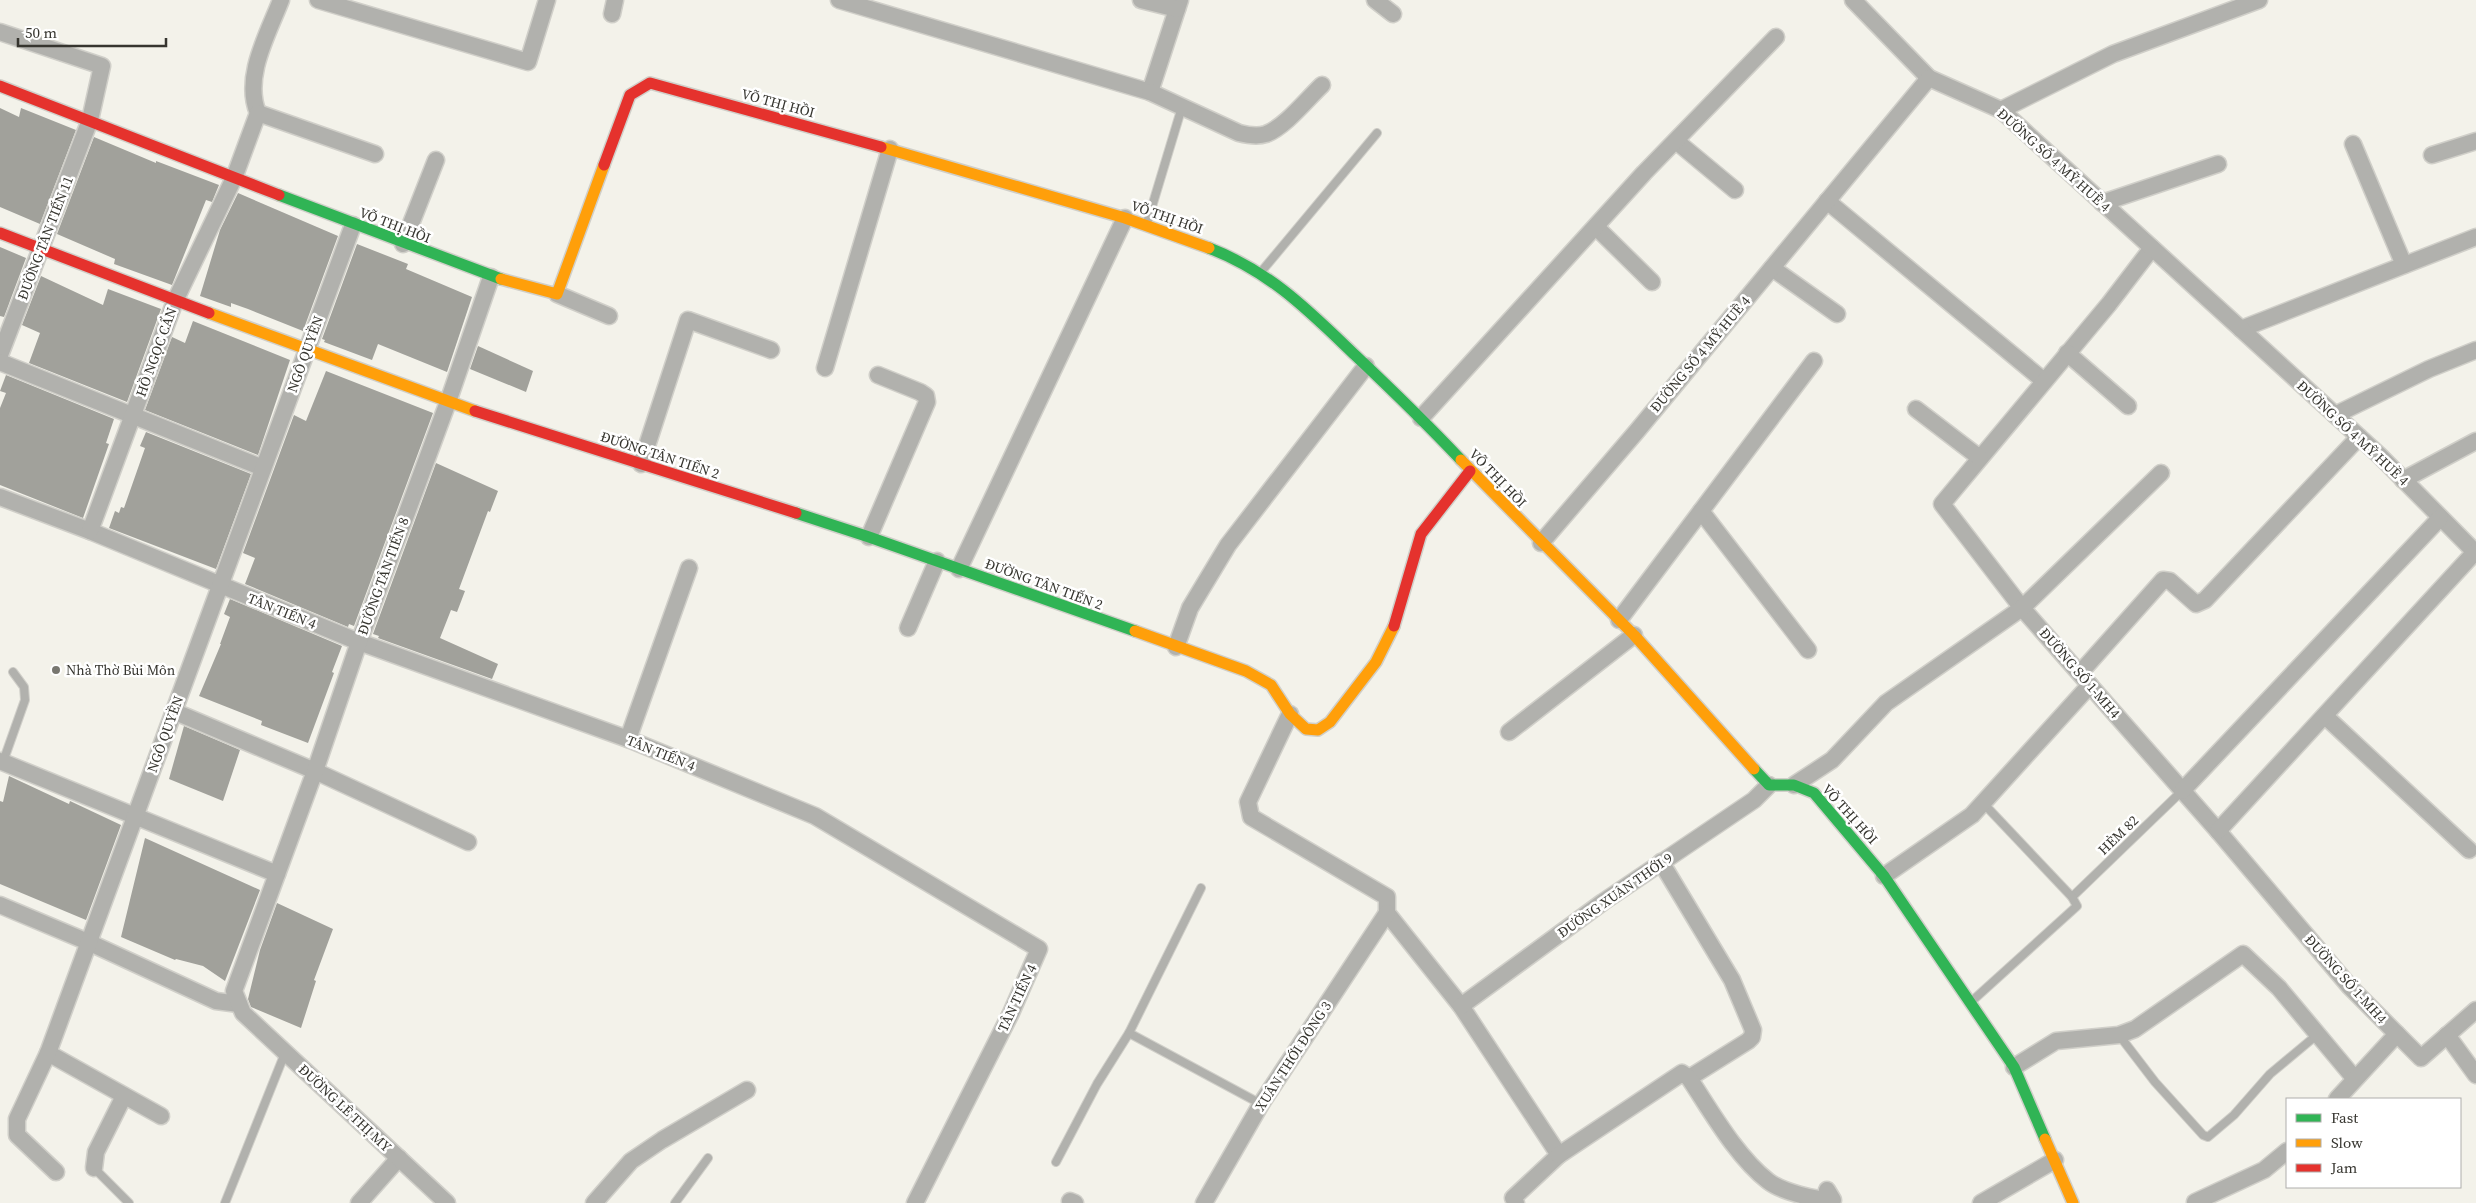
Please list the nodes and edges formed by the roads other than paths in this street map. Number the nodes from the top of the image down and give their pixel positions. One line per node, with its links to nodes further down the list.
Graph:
1 (281, 0): 20 (street)
2 (318, 0): 3 (street)
3 (547, 0)
4 (839, 0): 17 (street)
5 (1141, 0): 9 (street)
6 (1375, 0): 11 (street)
7 (1853, 0): 14 (street)
8 (2259, 0): 10 (street)
9 (1179, 5): 17 (street)
10 (2222, 6): 19 (street)
11 (1393, 14)
12 (0, 32): 21 (street, ĐƯỜNG TÂN TIẾN 11)
13 (1776, 37): 23 (street)
14 (1929, 78): 19 (street, ĐƯỜNG SỐ 4 MỸ HUỀ 4); 33 (street, ĐƯỜNG SỐ 4 MỸ HUỀ 4)
15 (1322, 85): 18 (street)
16 (0, 86): 21 (street, VÕ THỊ HỒI)
17 (1150, 92): 18 (street)
18 (1182, 107): 37 (lane)
19 (2001, 110): 34 (street, ĐƯỜNG SỐ 4 MỸ HUỀ 4)
20 (258, 113): 27 (street); 31 (street, HỒ NGỌC CẨN)
21 (90, 120): 31 (street, VÕ THỊ HỒI); 43 (street, ĐƯỜNG TÂN TIẾN 11)
22 (1377, 133): 46 (lane)
23 (1676, 141): 32 (street); 38 (street)
24 (2476, 141): 28 (street)
25 (2352, 144): 44 (street)
26 (890, 149): 35 (street, VÕ THỊ HỒI); 49 (street, VÕ THỊ HỒI); 62 (street)
27 (375, 154)
28 (2432, 155)
29 (436, 160): 41 (street)
30 (2218, 164): 34 (street)
31 (234, 178): 36 (street, VÕ THỊ HỒI); 50 (street, HỒ NGỌC CẨN)
32 (1735, 190)
33 (1827, 201): 45 (street, ĐƯỜNG SỐ 4 MỸ HUỀ 4); 64 (street)
34 (2102, 203): 42 (street, ĐƯỜNG SỐ 4 MỸ HUỀ 4)
35 (1125, 218): 37 (street, VÕ THỊ HỒI); 88 (street)
36 (353, 225): 41 (street, VÕ THỊ HỒI); 54 (street, NGÔ QUYỀN)
37 (1147, 225): 46 (street, VÕ THỊ HỒI)
38 (1596, 227): 48 (street); 70 (street)
39 (0, 233): 43 (street, ĐƯỜNG TÂN TIẾN 2)
40 (2476, 237): 44 (street)
41 (403, 244): 47 (street, VÕ THỊ HỒI)
42 (2152, 248): 53 (street, ĐƯỜNG SỐ 4 MỸ HUỀ 4); 57 (street, ĐƯỜNG SỐ 1-MH4)
43 (40, 250): 50 (street, ĐƯỜNG TÂN TIẾN 2); 58 (street, ĐƯỜNG TÂN TIẾN 11)
44 (2404, 266): 53 (street)
45 (1772, 268): 51 (street); 84 (street, ĐƯỜNG SỐ 4 MỸ HUỀ 4)
46 (1260, 273): 61 (street, VÕ THỊ HỒI)
47 (491, 277): 49 (street, VÕ THỊ HỒI); 65 (street, ĐƯỜNG TÂN TIẾN 8)
48 (1652, 282)
49 (557, 294): 52 (street)
50 (175, 301): 54 (street, ĐƯỜNG TÂN TIẾN 2); 68 (street, HỒ NGỌC CẨN)
51 (1837, 314)
52 (610, 316)
53 (2241, 329): 69 (street, ĐƯỜNG SỐ 4 MỸ HUỀ 4)
54 (307, 349): 65 (street, ĐƯỜNG TÂN TIẾN 2); 75 (street, NGÔ QUYỀN)
55 (771, 350): 74 (street)
56 (2476, 350): 69 (street)
57 (2067, 354): 64 (street, ĐƯỜNG SỐ 1-MH4); 66 (street)
58 (0, 355)
59 (1814, 360): 80 (street)
60 (0, 362): 68 (street)
61 (1366, 366): 70 (street, VÕ THỊ HỒI); 95 (street)
62 (825, 368)
63 (878, 374): 83 (street)
64 (2044, 381): 73 (street, ĐƯỜNG SỐ 1-MH4)
65 (448, 402): 74 (street, ĐƯỜNG TÂN TIẾN 2); 94 (street, ĐƯỜNG TÂN TIẾN 8)
66 (2128, 406)
67 (1916, 409): 73 (street)
68 (133, 415): 75 (street); 82 (street, HỒ NGỌC CẨN)
69 (2335, 415): 71 (street, ĐƯỜNG SỐ 4 MỸ HUỀ 4)
70 (1421, 418): 76 (street, VÕ THỊ HỒI)
71 (2359, 437): 78 (street, ĐƯỜNG SỐ 4 MỸ HUỀ 4); 98 (street)
72 (2476, 441): 78 (street)
73 (1980, 458): 90 (street, ĐƯỜNG SỐ 1-MH4)
74 (641, 464): 83 (street, ĐƯỜNG TÂN TIẾN 2)
75 (263, 468): 89 (street, NGÔ QUYỀN)
76 (1470, 471): 84 (street, VÕ THỊ HỒI); 100 (street, ĐƯỜNG TÂN TIẾN 2)
77 (2161, 473): 90 (street)
78 (2404, 480): 81 (street, ĐƯỜNG SỐ 4 MỸ HUỀ 4)
79 (0, 497): 82 (street, TÂN TIẾN 4)
80 (1701, 511): 91 (street); 96 (street)
81 (2440, 518): 85 (street, ĐƯỜNG SỐ 4 MỸ HUỀ 4); 108 (street)
82 (90, 531): 89 (street, TÂN TIẾN 4)
83 (869, 537): 86 (street, ĐƯỜNG TÂN TIẾN 2)
84 (1540, 543): 91 (street, VÕ THỊ HỒI)
85 (2475, 553): 101 (street)
86 (937, 561): 88 (street, ĐƯỜNG TÂN TIẾN 2); 92 (street)
87 (689, 568): 103 (street)
88 (959, 569): 95 (street, ĐƯỜNG TÂN TIẾN 2)
89 (219, 586): 94 (street, TÂN TIẾN 4); 99 (street, NGÔ QUYỀN)
90 (2022, 608): 98 (street, ĐƯỜNG SỐ 1-MH4); 107 (street)
91 (1619, 620): 93 (street, VÕ THỊ HỒI)
92 (908, 628)
93 (1634, 635): 102 (street); 106 (street, VÕ THỊ HỒI)
94 (359, 642): 103 (street, TÂN TIẾN 4); 105 (street, ĐƯỜNG TÂN TIẾN 8)
95 (1176, 647): 100 (street, ĐƯỜNG TÂN TIẾN 2)
96 (1808, 650)
97 (13, 672): 104 (lane)
98 (2085, 679): 108 (street, ĐƯỜNG SỐ 1-MH4); 109 (street)
99 (173, 711): 105 (street); 110 (street, NGÔ QUYỀN)
100 (1290, 714): 120 (street)
101 (2325, 716): 111 (street); 113 (street)
102 (1510, 732)
103 (628, 739): 159 (street, TÂN TIẾN 4)
104 (1, 765): 110 (street)
105 (315, 771): 112 (street); 115 (street, ĐƯỜNG TÂN TIẾN 8)
106 (1769, 785): 107 (street, VÕ THỊ HỒI); 114 (street, ĐƯỜNG XUÂN THỚI 9)
107 (1794, 785): 116 (street, VÕ THỊ HỒI)
108 (2182, 791): 111 (street, ĐƯỜNG SỐ 1-MH4); 118 (lane, HẺM 82)
109 (1984, 804): 116 (street); 118 (lane)
110 (135, 815): 115 (street); 121 (street, NGÔ QUYỀN)
111 (2218, 831): 128 (street, ĐƯỜNG SỐ 1-MH4)
112 (468, 842)
113 (2469, 850)
114 (1661, 862): 123 (street, ĐƯỜNG XUÂN THỚI 9); 135 (street)
115 (277, 874): 124 (street, ĐƯỜNG TÂN TIẾN 8)
116 (1884, 876): 122 (street, VÕ THỊ HỒI)
117 (1200, 888): 126 (lane)
118 (2072, 897): 122 (lane)
119 (0, 905): 121 (street)
120 (1387, 913): 123 (street); 140 (street, XUÂN THỚI ĐÔNG 3)
121 (88, 942): 124 (street); 131 (street, NGÔ QUYỀN)
122 (1970, 1002): 133 (street, VÕ THỊ HỒI)
123 (1461, 1006): 143 (street)
124 (241, 1009): 132 (street, ĐƯỜNG LÊ THỊ MY)
125 (2476, 1010): 130 (street)
126 (1129, 1033): 140 (lane); 147 (lane)
127 (2318, 1034): 129 (street); 129 (lane); 136 (street)
128 (2397, 1034): 130 (street, ĐƯỜNG SỐ 1-MH4); 136 (street)
129 (2119, 1035): 133 (street)
130 (2447, 1035): 134 (street)
131 (48, 1053): 138 (street); 149 (street, NGÔ QUYỀN)
132 (286, 1053): 144 (street, ĐƯỜNG LÊ THỊ MY); 154 (lane)
133 (2014, 1067): 146 (street, VÕ THỊ HỒI)
134 (2476, 1075)
135 (1689, 1078): 143 (street); 150 (street)
136 (2355, 1079): 139 (street)
137 (747, 1090): 157 (street)
138 (124, 1096): 141 (street); 148 (street)
139 (2337, 1098)
140 (1262, 1104): 160 (street, XUÂN THỚI ĐÔNG 3)
141 (161, 1116)
142 (2286, 1152): 152 (street)
143 (1559, 1155): 161 (street)
144 (398, 1158): 155 (street); 156 (street, ĐƯỜNG LÊ THỊ MY)
145 (708, 1158): 158 (lane)
146 (2054, 1160): 163 (street); 164 (street, VÕ THỊ HỒI)
147 (1056, 1162)
148 (94, 1168): 153 (lane)
149 (56, 1172)
150 (1769, 1182): 151 (street); 162 (street)
151 (1832, 1198)
152 (2195, 1202)
153 (129, 1203)
154 (225, 1203)
155 (359, 1203)
156 (447, 1203)
157 (594, 1203)
158 (675, 1203)
159 (915, 1203)
160 (1204, 1203)
161 (1516, 1203)
162 (1782, 1203)
163 (1981, 1203)
164 (2073, 1203)

